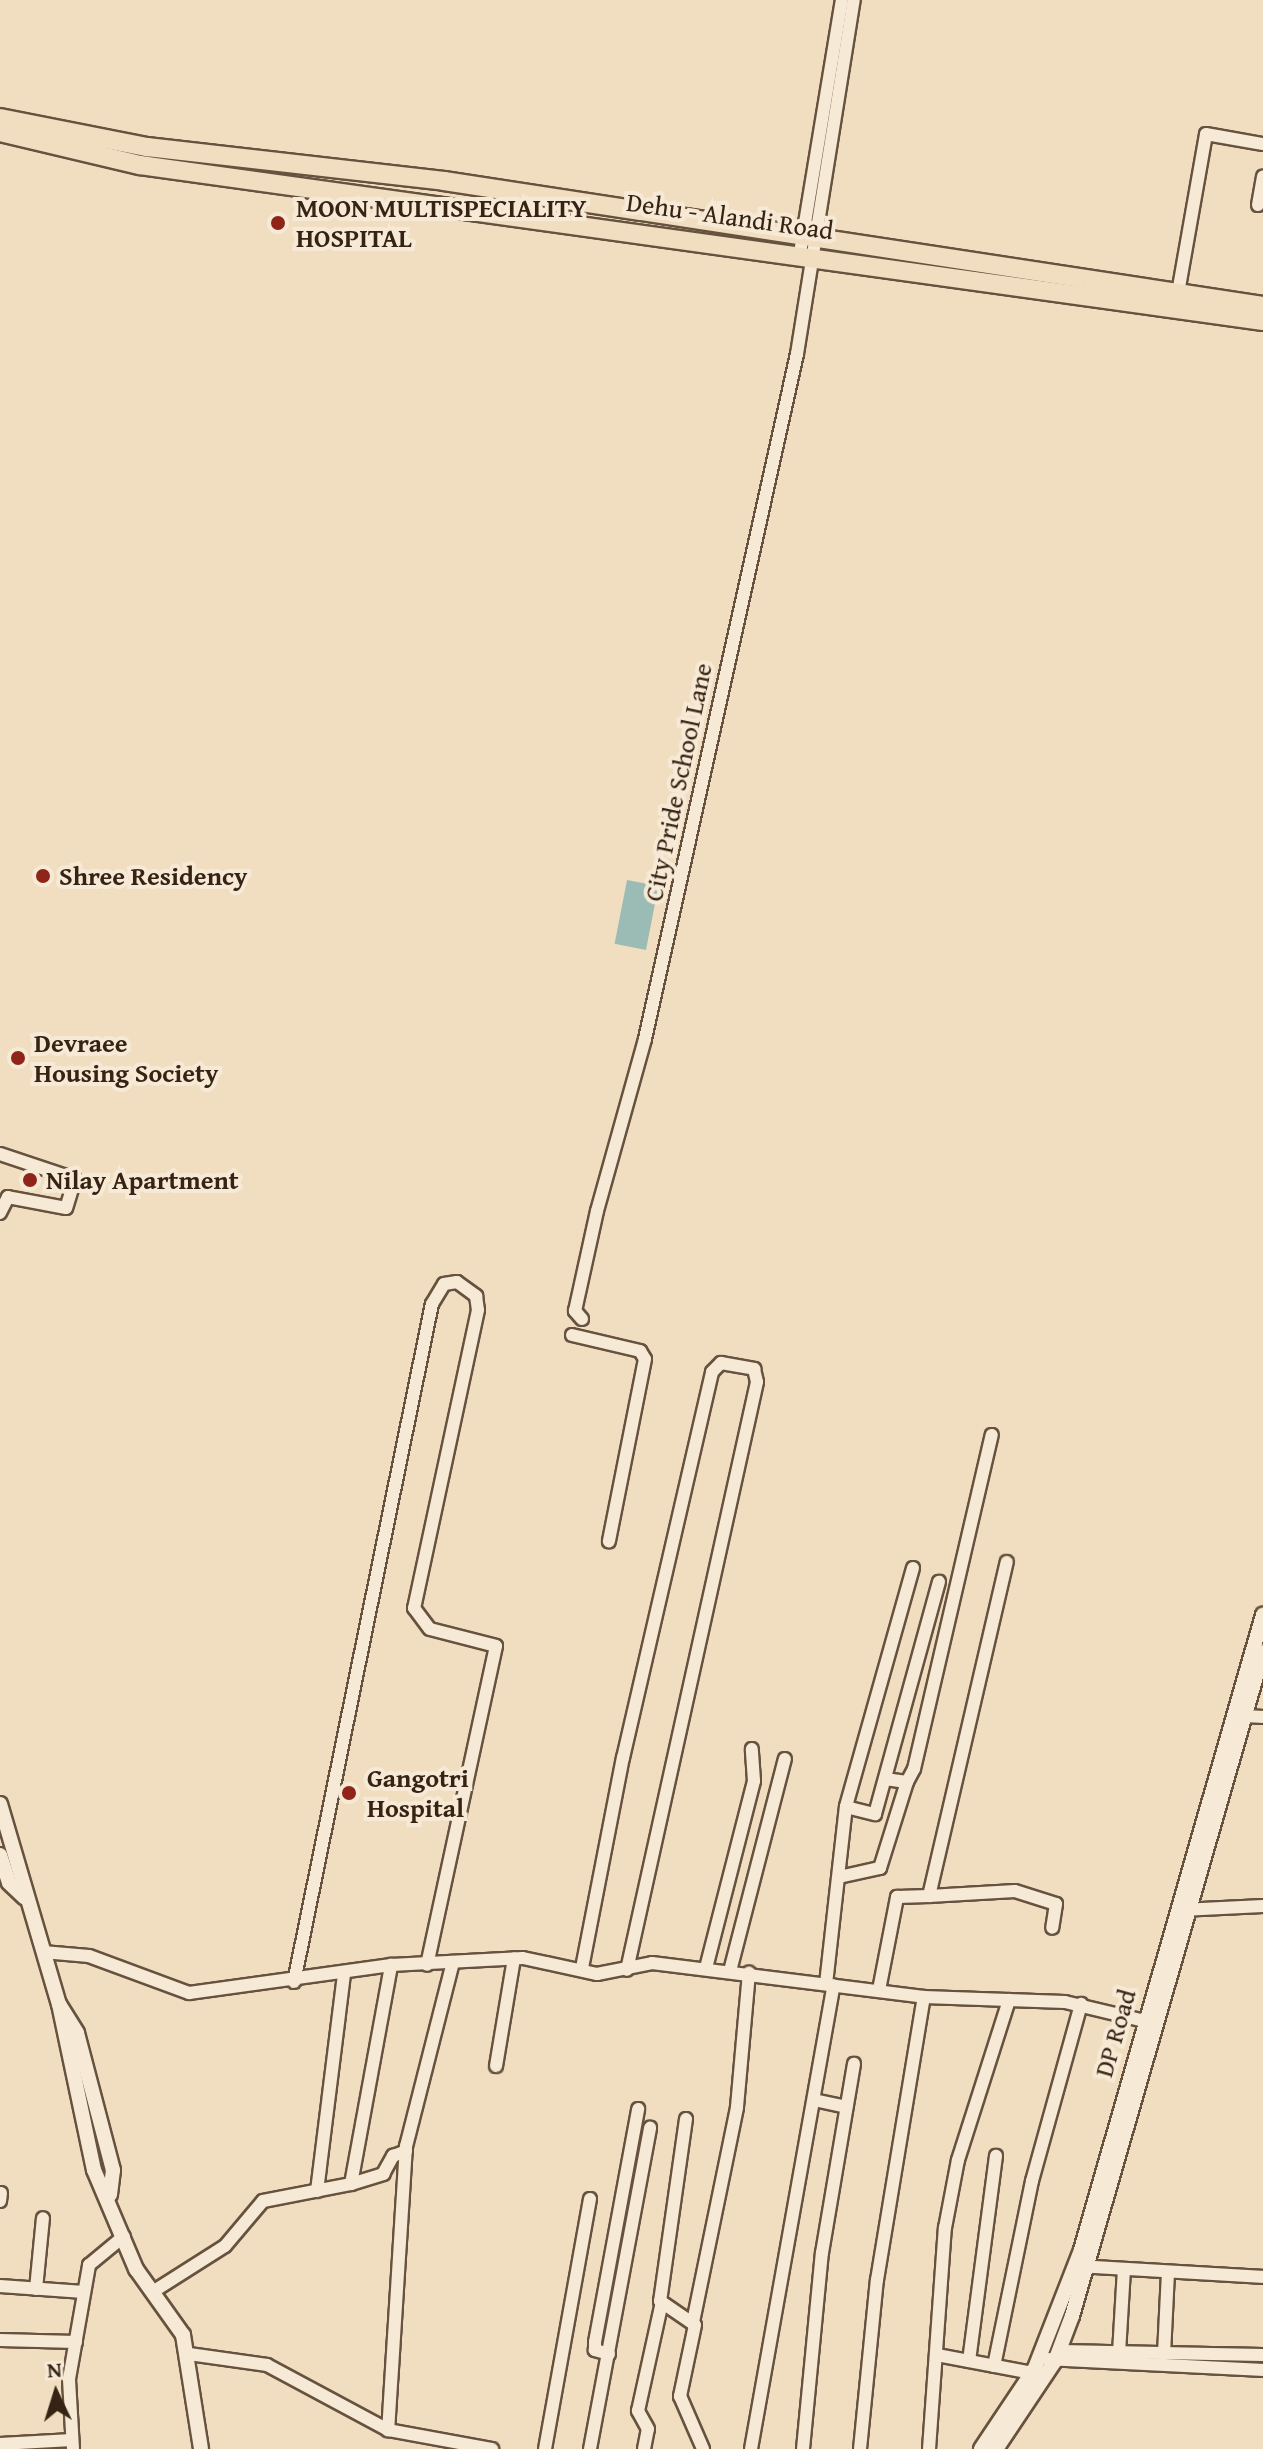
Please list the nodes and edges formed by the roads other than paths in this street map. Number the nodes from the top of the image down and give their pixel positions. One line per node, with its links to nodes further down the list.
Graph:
1 (842, 0): 8 (street)
2 (854, 0): 8 (street)
3 (0, 118): 8 (main road, Dehu - Alandi Road)
4 (0, 132): 8 (main road, Dehu - Alandi Road)
5 (1263, 144): 9 (street)
6 (1263, 176): 7 (street)
7 (1258, 205)
8 (807, 244): 9 (main road, Dehu - Alandi Road); 11 (main road, Dehu - Alandi Road); 14 (street, City Pride School Lane)
9 (1178, 293): 10 (main road, Dehu - Alandi Road)
10 (1263, 306)
11 (1263, 321)
12 (0, 1154): 13 (street)
13 (0, 1213)
14 (578, 1317)
15 (572, 1335): 17 (street)
16 (992, 1435): 29 (street)
17 (609, 1541)
18 (1007, 1562): 34 (street)
19 (913, 1568): 31 (street)
20 (939, 1582): 28 (street)
21 (1263, 1615): 37 (street, DP Road)
22 (1263, 1652): 23 (street, DP Road)
23 (1260, 1674): 24 (street, DP Road)
24 (1246, 1716): 25 (street); 37 (street, DP Road)
25 (1263, 1717)
26 (752, 1749): 45 (street)
27 (785, 1759): 47 (street)
28 (885, 1779): 29 (street); 31 (street)
29 (907, 1782): 33 (street)
30 (0, 1804): 35 (street)
31 (846, 1807): 33 (street)
32 (0, 1855): 35 (street)
33 (839, 1877): 51 (street)
34 (929, 1896): 38 (street); 52 (street)
35 (24, 1897): 39 (street)
36 (1263, 1906): 37 (street)
37 (1186, 1910): 56 (street, DP Road)
38 (1052, 1928)
39 (43, 1952): 50 (street); 72 (street)
40 (514, 1958): 41 (street); 44 (street); 58 (street)
41 (453, 1962): 43 (street); 64 (street)
42 (391, 1965): 43 (street); 48 (street); 66 (street)
43 (427, 1965): 50 (street)
44 (582, 1968): 46 (street); 46 (street)
45 (706, 1968): 46 (street); 47 (street)
46 (627, 1970)
47 (730, 1971): 49 (street)
48 (344, 1973): 50 (street); 67 (street)
49 (749, 1973): 51 (street); 82 (street)
50 (294, 1982)
51 (830, 1984): 52 (street); 59 (street)
52 (879, 1990): 53 (street)
53 (924, 1997): 54 (street); 108 (street)
54 (1009, 2000): 55 (street); 89 (street)
55 (1081, 2004): 56 (street); 94 (street)
56 (1149, 2022): 73 (street, DP Road)
57 (854, 2064): 60 (street)
58 (496, 2066)
59 (814, 2100): 60 (street); 106 (street)
60 (846, 2107): 107 (street)
61 (638, 2109): 87 (street)
62 (686, 2119): 81 (street)
63 (650, 2128): 87 (street)
64 (406, 2151): 66 (street); 97 (street)
65 (996, 2156): 93 (street)
66 (351, 2184): 67 (street)
67 (317, 2191): 79 (street)
68 (1, 2193): 70 (street)
69 (590, 2199): 102 (street)
70 (0, 2201)
71 (43, 2218): 78 (street)
72 (124, 2236): 79 (street); 80 (street)
73 (1081, 2267): 74 (street); 91 (street, DP Road); 92 (street, DP Road)
74 (1124, 2270): 75 (street); 85 (street)
75 (1168, 2272): 76 (street); 88 (street)
76 (1263, 2277)
77 (0, 2286): 78 (street)
78 (36, 2289): 80 (street)
79 (154, 2291): 86 (street)
80 (84, 2292): 84 (street)
81 (661, 2306): 82 (street); 104 (street)
82 (693, 2322): 105 (street)
83 (0, 2340): 84 (street)
84 (76, 2342): 99 (street)
85 (1119, 2353): 88 (street); 91 (street)
86 (189, 2354): 97 (street); 100 (street)
87 (609, 2354): 103 (street)
88 (1164, 2354): 90 (street)
89 (937, 2355): 93 (street); 109 (street)
90 (1263, 2355)
91 (1057, 2356): 92 (street); 95 (street); 111 (street, DP Road)
92 (1040, 2357): 96 (street, DP Road)
93 (969, 2361): 94 (street)
94 (994, 2366): 96 (street)
95 (1263, 2370)
96 (1032, 2373): 110 (street, DP Road)
97 (388, 2430): 101 (street)
98 (0, 2444): 99 (street)
99 (72, 2444)
100 (201, 2449)
101 (492, 2449)
102 (545, 2449)
103 (590, 2449)
104 (644, 2449)
105 (703, 2449)
106 (751, 2449)
107 (803, 2449)
108 (860, 2449)
109 (929, 2449)
110 (981, 2449)
111 (996, 2449)

